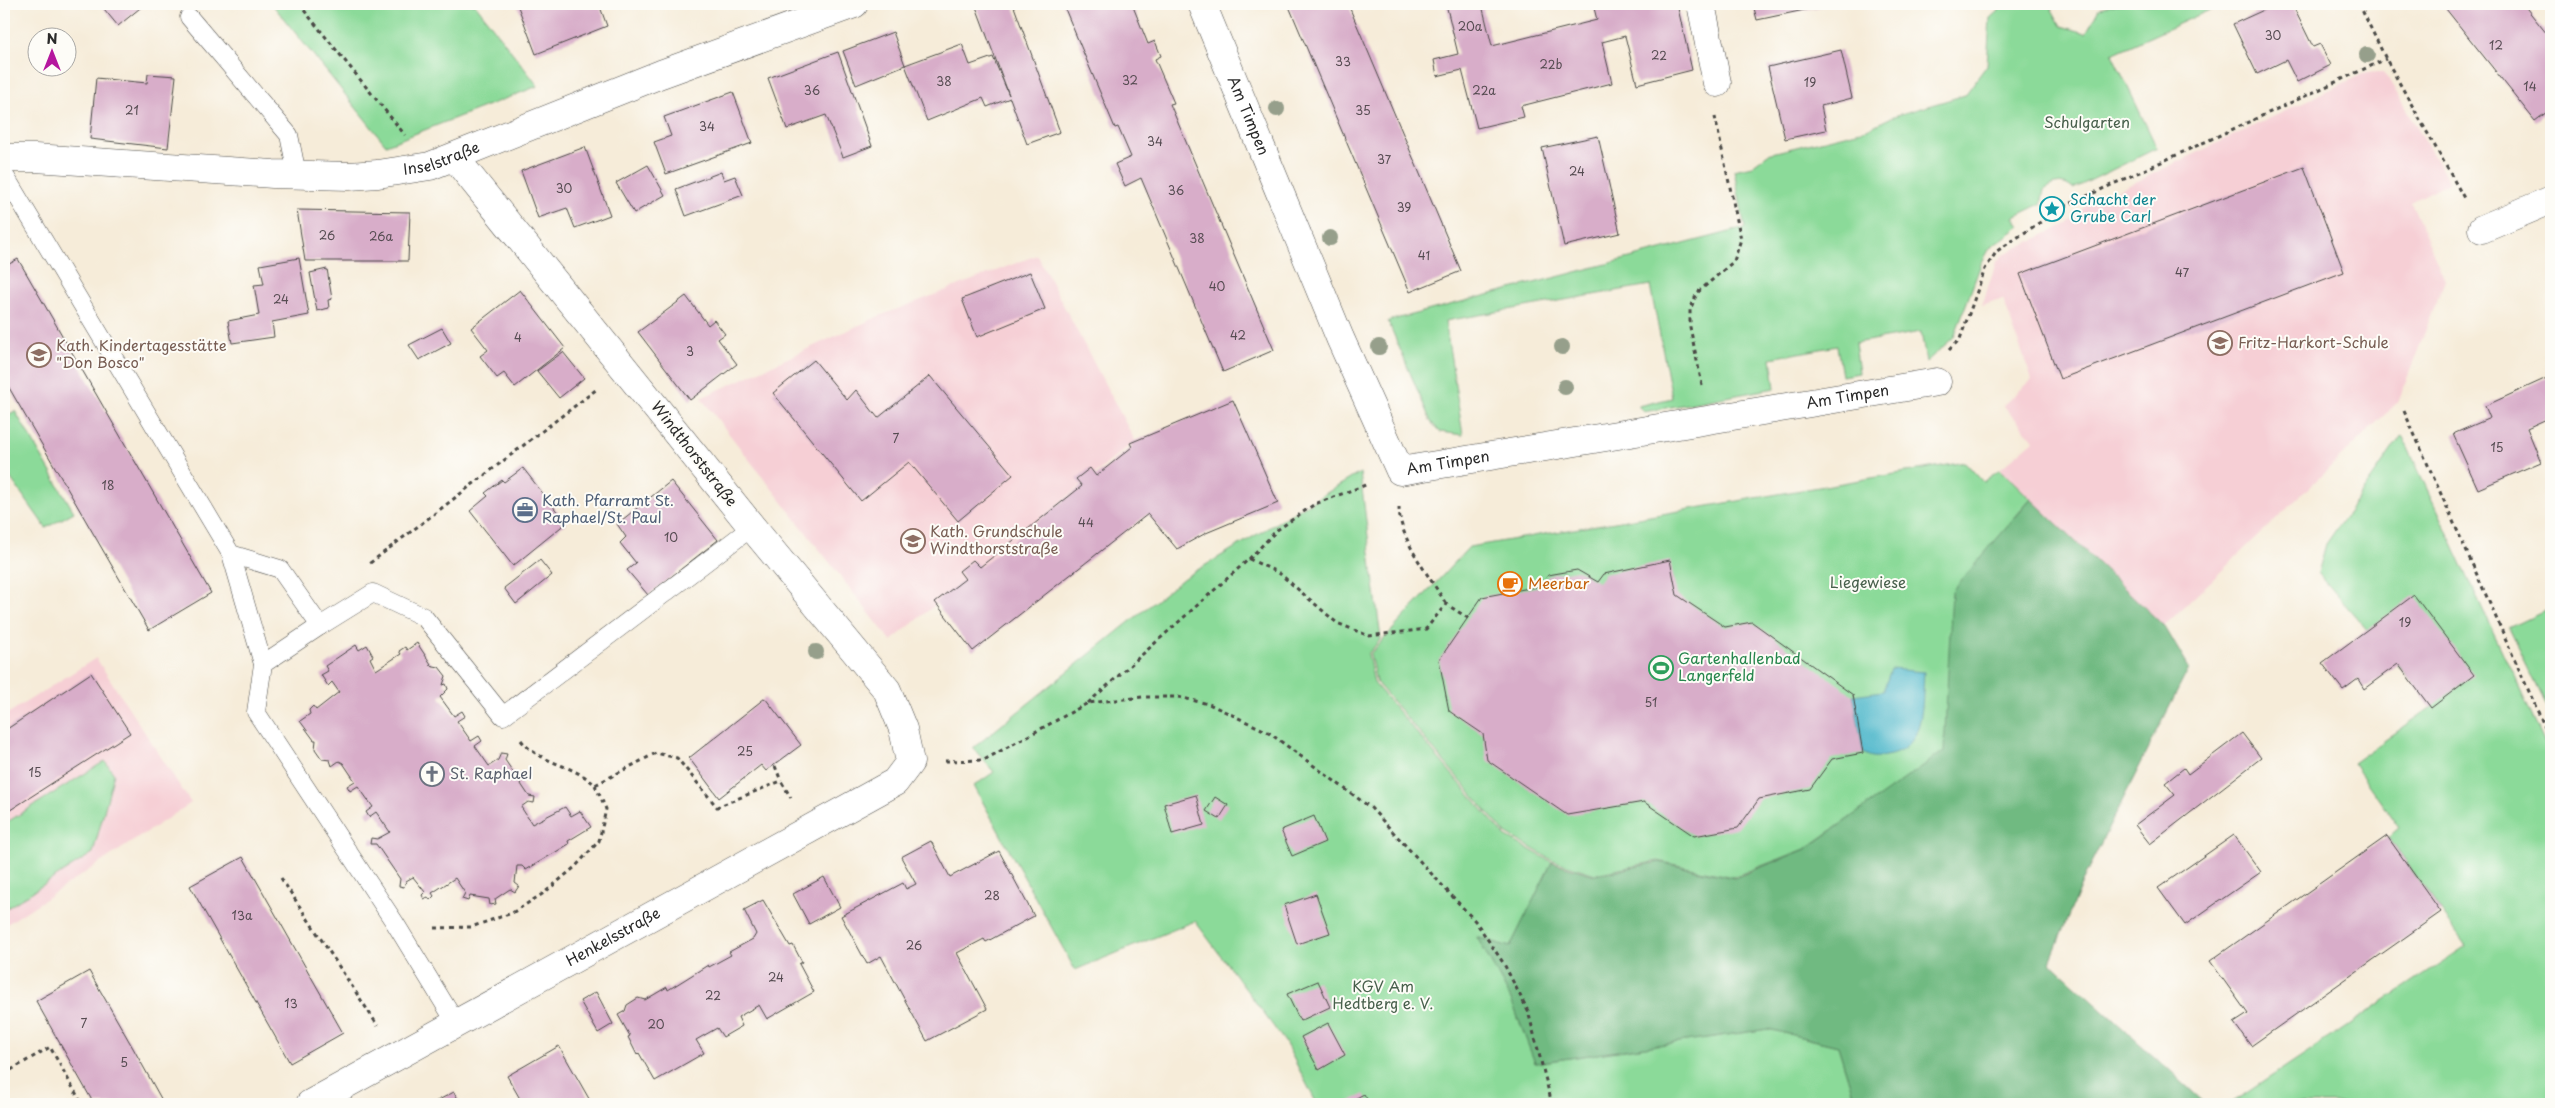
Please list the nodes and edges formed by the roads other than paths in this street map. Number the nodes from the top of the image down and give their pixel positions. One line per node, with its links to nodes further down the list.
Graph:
1 (854, 4): 7 (street, Inselstraße)
2 (1202, 4): 12 (street, Am Timpen)
3 (1701, 4): 5 (street)
4 (189, 17): 9 (lane)
5 (1717, 83)
6 (4, 158): 9 (street, Inselstraße)
7 (456, 158): 9 (street, Inselstraße); 13 (street, Windthorststraße)
8 (4, 174): 14 (lane)
9 (285, 174)
10 (2551, 200): 11 (street)
11 (2482, 229)
12 (1937, 382)
13 (752, 527): 15 (lane); 17 (street, Windthorststraße)
14 (231, 554): 15 (lane); 16 (lane)
15 (320, 626): 16 (lane)
16 (263, 664): 18 (lane)
17 (910, 762): 18 (street, Henkelsstraße)
18 (456, 1023): 19 (street, Henkelsstraße)
19 (310, 1104)

